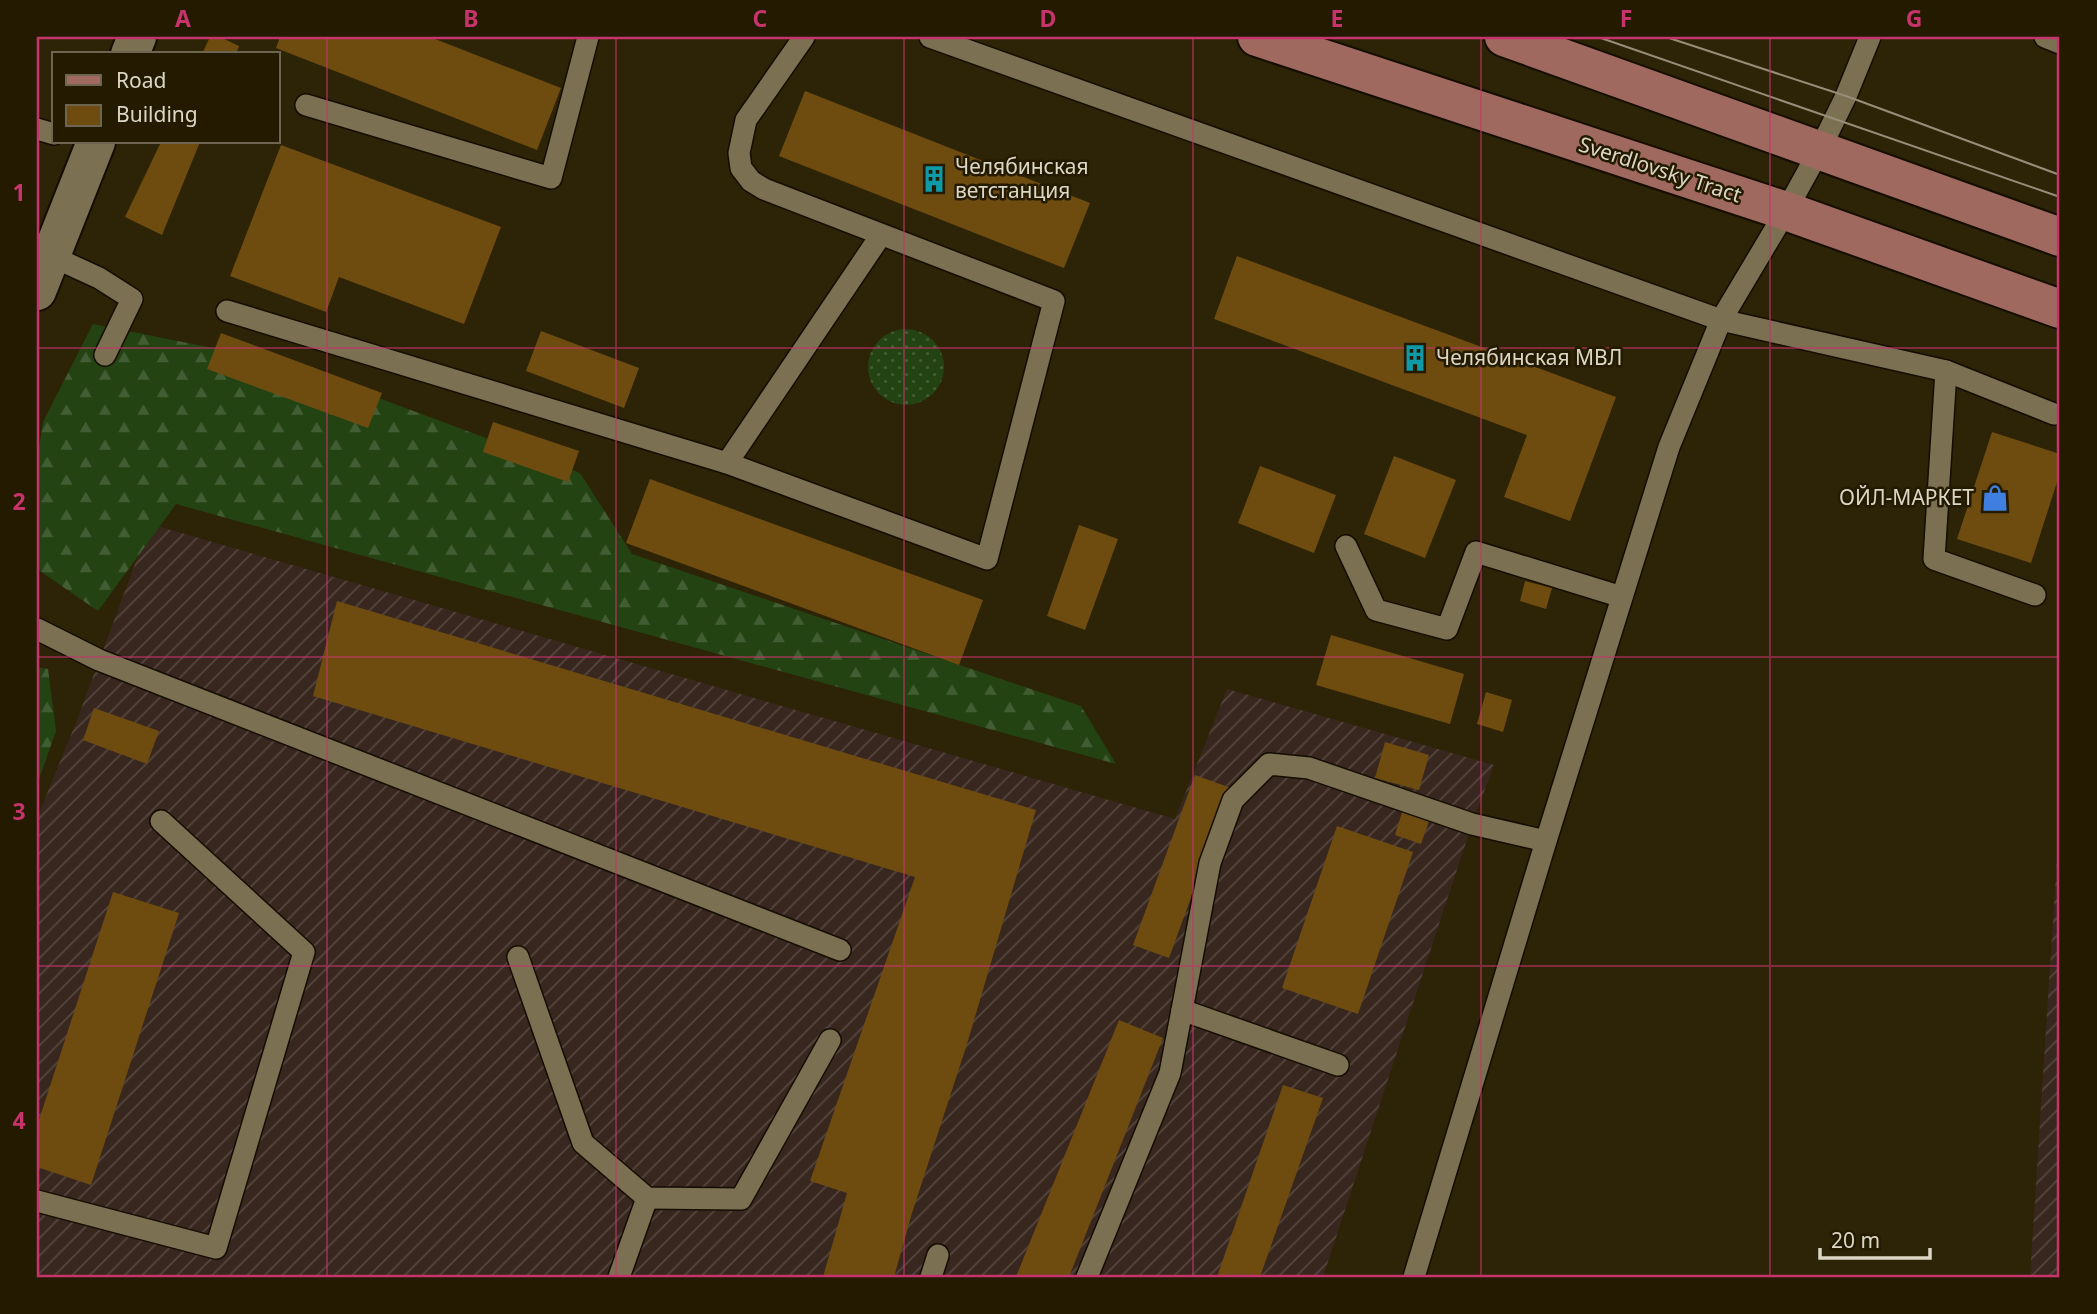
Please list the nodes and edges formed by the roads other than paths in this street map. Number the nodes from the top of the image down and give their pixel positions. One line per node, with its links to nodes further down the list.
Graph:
1 (588, 37): 9 (lane)
2 (804, 37): 13 (lane)
3 (930, 37): 19 (lane)
4 (1257, 37): 12 (main road, Sverdlovsky Tract)
5 (1504, 37): 11 (main road)
6 (1870, 37): 11 (lane)
7 (2045, 37): 8 (lane)
8 (2060, 43)
9 (306, 105)
10 (92, 144): 15 (main road)
11 (1819, 151): 12 (lane); 14 (main road)
12 (1786, 211): 17 (main road, Sverdlovsky Tract); 19 (lane)
13 (881, 235): 23 (lane); 23 (lane)
14 (2060, 237)
15 (51, 256): 16 (main road); 20 (lane)
16 (37, 291)
17 (2060, 309)
18 (227, 312): 23 (lane)
19 (1721, 320): 21 (lane); 26 (lane)
20 (105, 355)
21 (1946, 371): 22 (lane); 25 (lane)
22 (2054, 414)
23 (727, 463)
24 (1346, 546): 26 (lane)
25 (2035, 595)
26 (1622, 597): 29 (lane)
27 (37, 629): 30 (lane)
28 (162, 821): 36 (lane)
29 (1546, 841): 32 (lane); 41 (lane)
30 (840, 950)
31 (519, 957): 35 (lane)
32 (1182, 1010): 34 (lane); 40 (lane)
33 (830, 1040): 35 (lane)
34 (1338, 1065)
35 (647, 1198): 38 (lane)
36 (37, 1201)
37 (939, 1255): 39 (lane)
38 (620, 1277)
39 (931, 1277)
40 (1087, 1277)
41 (1414, 1277)

